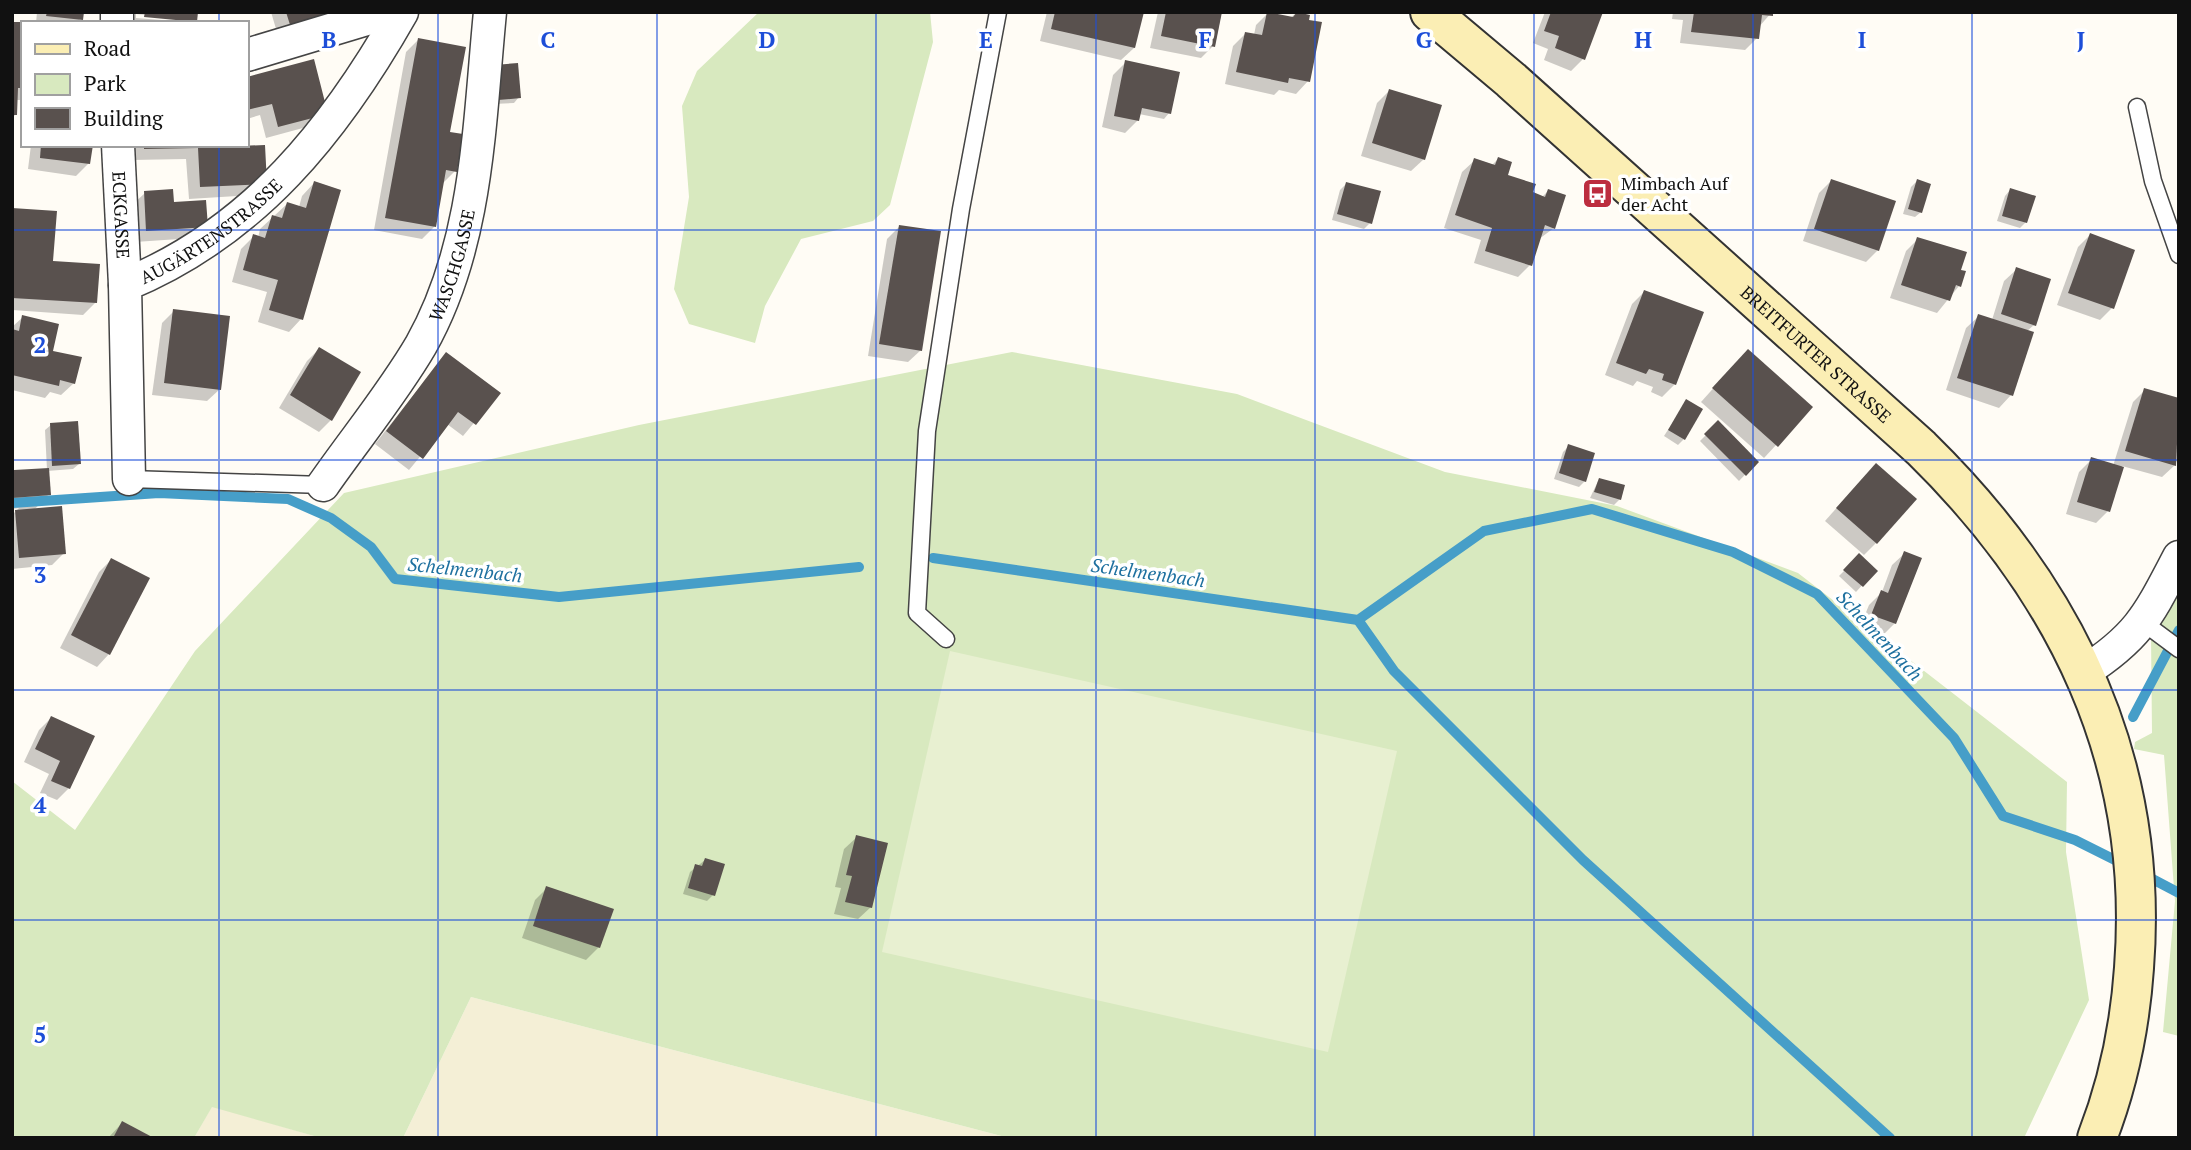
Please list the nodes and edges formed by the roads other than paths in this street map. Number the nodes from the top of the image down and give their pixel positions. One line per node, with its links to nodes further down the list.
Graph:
1 (390, 12): 6 (street)
2 (402, 12): 10 (street, AUGÄRTENSTRASSE)
3 (490, 12): 12 (street, WASCHGASSE)
4 (998, 12): 15 (lane)
5 (1430, 12): 17 (main road, BREITFURTER STRASSE)
6 (248, 55)
7 (2137, 107): 9 (lane)
8 (118, 147): 10 (street, ECKGASSE)
9 (2179, 255)
10 (125, 285): 11 (street, AUGÄRTENSTRASSE)
11 (129, 479): 12 (lane)
12 (323, 485)
13 (2179, 557): 14 (street)
14 (2144, 623): 16 (lane); 17 (street)
15 (946, 639)
16 (2179, 649)
17 (2084, 672): 18 (main road, BREITFURTER STRASSE)
18 (2097, 1138)

